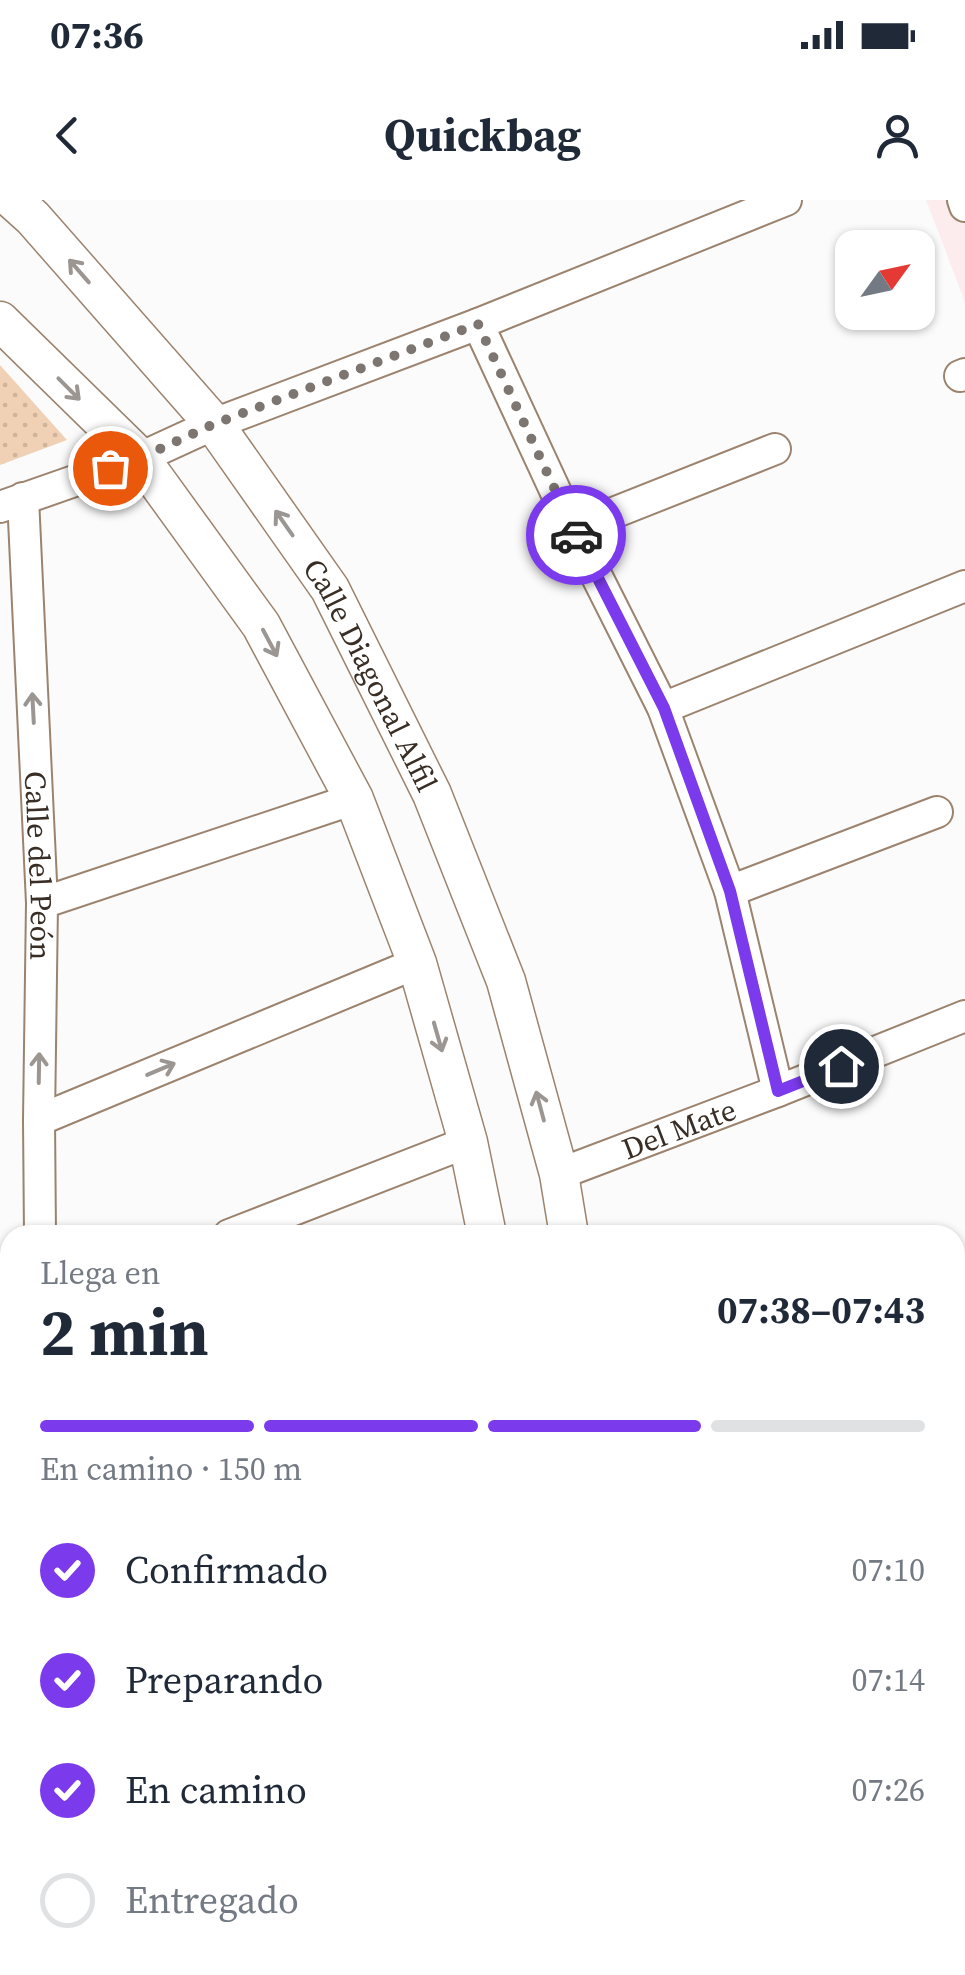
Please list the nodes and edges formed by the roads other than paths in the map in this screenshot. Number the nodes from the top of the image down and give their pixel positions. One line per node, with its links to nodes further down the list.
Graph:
1 (13, 200): 5 (street, Calle Diagonal Alfil, one-way to 1)
2 (786, 200): 4 (street)
3 (0, 320): 7 (street, one-way to 7)
4 (478, 324): 5 (street); 9 (street)
5 (214, 424): 7 (street); 21 (street, Calle Diagonal Alfil, one-way to 5)
6 (775, 449): 9 (street)
7 (140, 458): 8 (street); 12 (street, one-way to 12)
8 (12, 502): 15 (street, Calle del Peón, one-way to 8)
9 (572, 529): 11 (street)
10 (965, 586): 11 (street)
11 (664, 708): 14 (street)
12 (354, 798): 15 (street); 16 (street)
13 (937, 812): 14 (street)
14 (730, 891): 18 (street)
15 (42, 903): 19 (street, Calle del Peón, one-way to 15)
16 (416, 963): 19 (street, one-way to 16); 20 (street, one-way to 20)
17 (965, 1016): 18 (street, Del Mate)
18 (778, 1091): 21 (street, Del Mate)
19 (38, 1120): 22 (street, Calle del Peón)
20 (468, 1142): 23 (street); 24 (street)
21 (558, 1174): 25 (street, Calle Diagonal Alfil)
22 (40, 1225)
23 (255, 1225)
24 (485, 1225)
25 (567, 1225)

